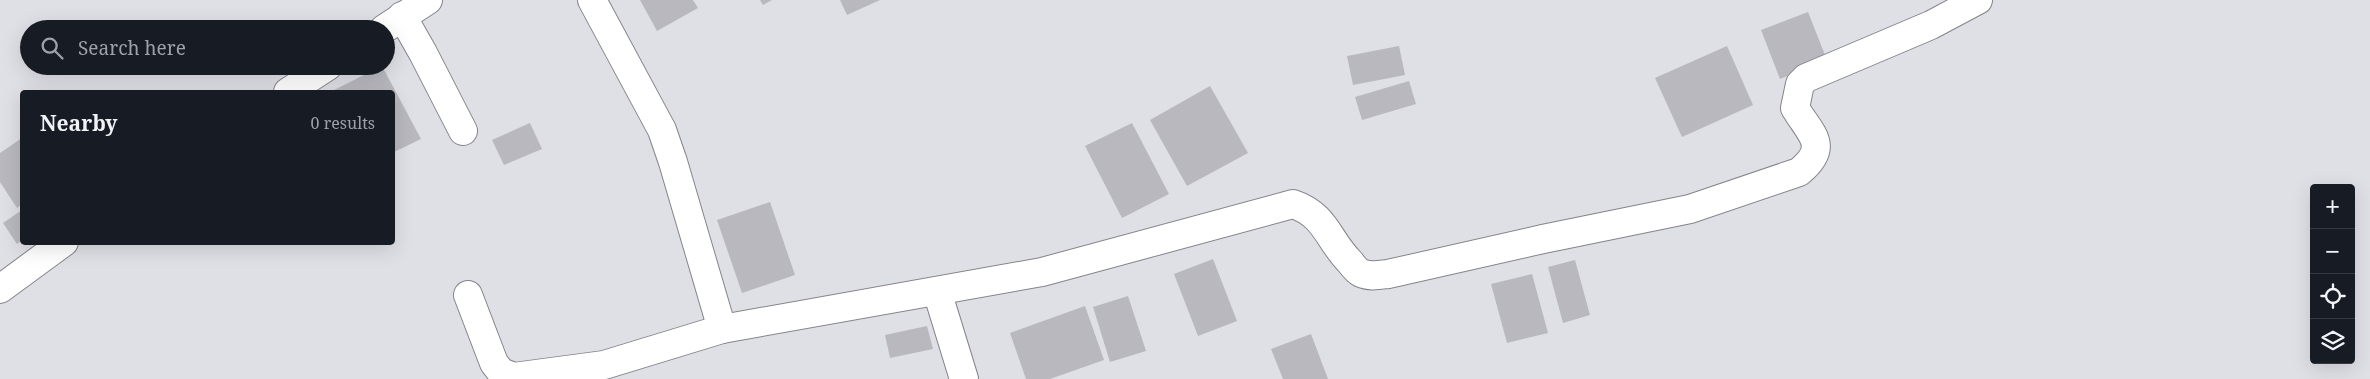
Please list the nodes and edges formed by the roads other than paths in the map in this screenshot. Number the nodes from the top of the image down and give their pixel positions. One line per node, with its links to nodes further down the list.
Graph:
1 (428, 0): 4 (street)
2 (592, 0): 13 (street)
3 (1978, 0): 11 (street)
4 (395, 21)
5 (395, 24): 8 (street)
6 (314, 75): 7 (street)
7 (291, 90)
8 (463, 131)
9 (60, 245): 10 (street)
10 (0, 289)
11 (937, 291): 13 (street); 14 (street)
12 (468, 295): 13 (street)
13 (722, 329)
14 (964, 379)

